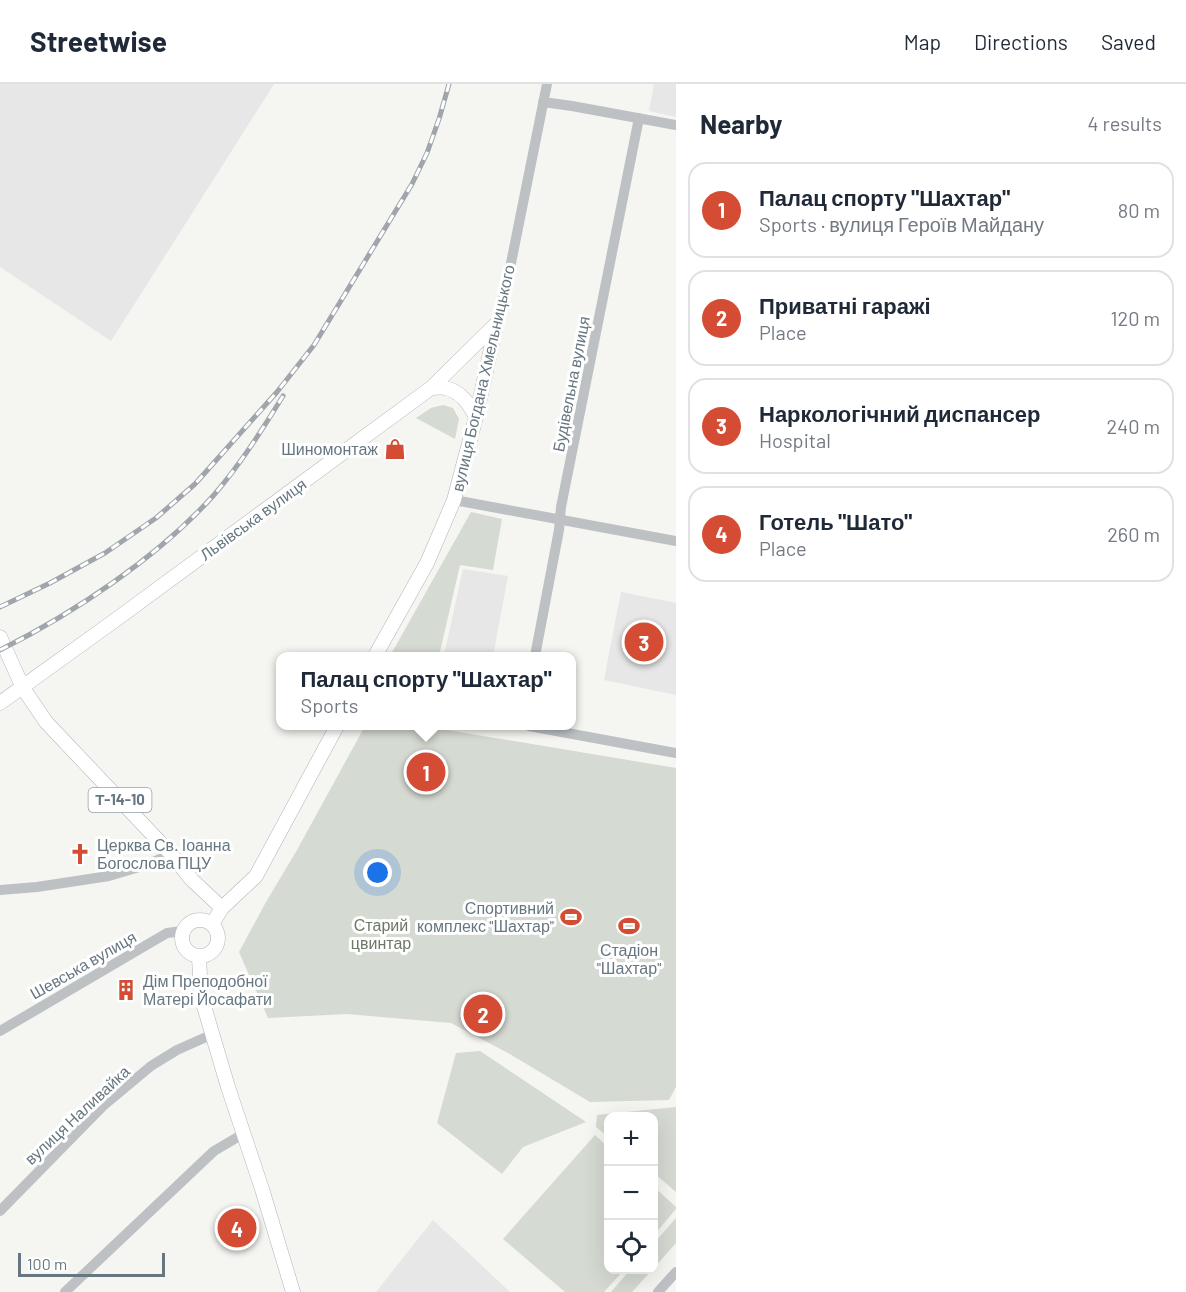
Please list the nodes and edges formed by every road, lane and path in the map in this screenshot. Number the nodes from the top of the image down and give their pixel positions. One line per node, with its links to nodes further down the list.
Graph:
1 (547, 84): 2 (street, вулиця Богдана Хмельницького)
2 (543, 102): 3 (street); 5 (street, вулиця Богдана Хмельницького)
3 (639, 118): 4 (street); 9 (street, Будівельна вулиця)
4 (676, 125)
5 (496, 324): 6 (main road, Львівська вулиця); 7 (main road, вулиця Богдана Хмельницького)
6 (431, 388): 7 (main road); 14 (main road, Львівська вулиця)
7 (476, 417): 8 (main road, вулиця Богдана Хмельницького)
8 (454, 500): 9 (street); 12 (main road, вулиця Богдана Хмельницького)
9 (560, 519): 10 (street); 13 (street, Будівельна вулиця)
10 (676, 541)
11 (0, 637): 14 (main road)
12 (378, 652)
13 (536, 652)
14 (23, 688): 15 (main road, Львівська вулиця); 19 (main road, Т-14-10)
15 (0, 703)
16 (335, 730): 21 (main road)
17 (551, 730): 18 (street)
18 (676, 753)
19 (171, 854): 20 (street); 21 (main road, Т-14-10)
20 (0, 890)
21 (222, 908): 22 (main road)
22 (212, 924): 23 (main road); 24 (main road)
23 (183, 931): 24 (main road); 25 (street, Шевська вулиця)
24 (199, 957): 26 (main road)
25 (0, 1031)
26 (213, 1034): 27 (main road); 28 (street, вулиця Наливайка)
27 (243, 1134): 30 (street); 31 (main road)
28 (0, 1211)
29 (676, 1272): 32 (street)
30 (65, 1292)
31 (293, 1292)
32 (658, 1292)

